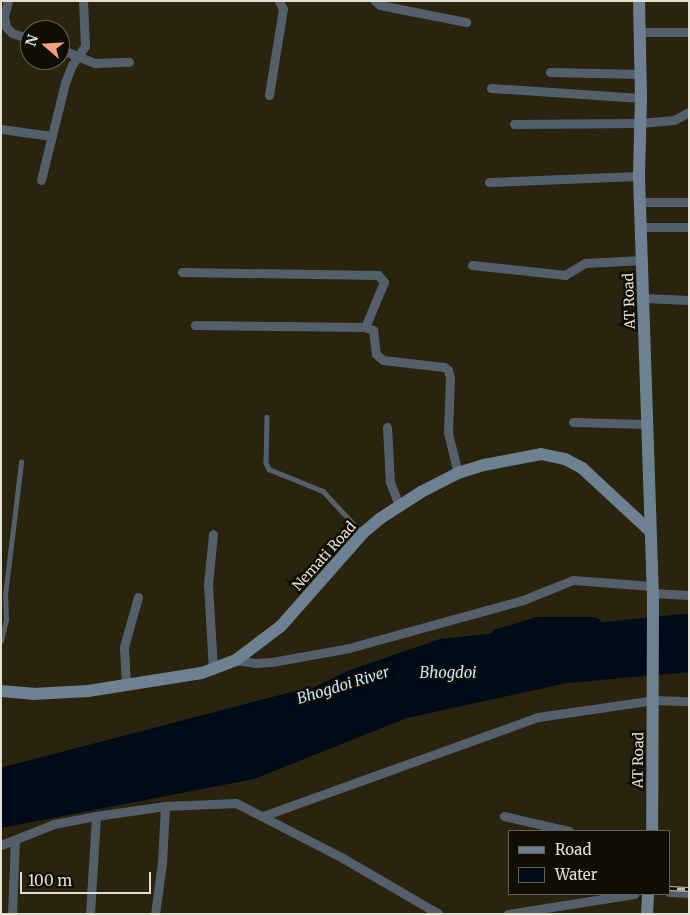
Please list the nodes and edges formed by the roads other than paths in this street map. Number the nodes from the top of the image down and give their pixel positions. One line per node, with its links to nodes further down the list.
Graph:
1 (8, 1): 7 (street)
2 (83, 1): 12 (street)
3 (279, 1): 17 (street)
4 (375, 1): 6 (street)
5 (639, 1): 8 (main road, AT Road)
6 (466, 22)
7 (5, 32): 10 (street)
8 (639, 32): 9 (street); 15 (main road, AT Road)
9 (689, 32)
10 (20, 36)
11 (70, 53): 12 (street)
12 (79, 56): 13 (street); 23 (street)
13 (130, 62)
14 (550, 72): 15 (street)
15 (640, 74): 18 (main road, AT Road)
16 (492, 88): 18 (street)
17 (269, 95)
18 (641, 98): 20 (main road, AT Road)
19 (689, 112): 20 (street)
20 (640, 123): 21 (street); 24 (main road, AT Road)
21 (514, 124)
22 (1, 130): 23 (street)
23 (52, 136): 25 (street)
24 (639, 176): 26 (street); 27 (main road, AT Road)
25 (41, 180)
26 (489, 182)
27 (640, 202): 28 (street); 29 (main road, AT Road)
28 (689, 202)
29 (642, 227): 30 (street); 31 (main road, AT Road)
30 (689, 227)
31 (643, 260): 32 (street); 34 (main road, AT Road)
32 (472, 265)
33 (182, 272): 37 (street)
34 (644, 298): 35 (street); 40 (main road, AT Road)
35 (689, 300)
36 (195, 324): 37 (street)
37 (365, 327): 43 (street)
38 (267, 416): 47 (lane)
39 (573, 422): 40 (street)
40 (648, 424): 45 (main road, AT Road)
41 (387, 427): 44 (street)
42 (21, 462): 51 (lane)
43 (458, 473): 44 (main road, Nemati Road); 45 (main road, Nemati Road)
44 (399, 505): 47 (main road, Nemati Road)
45 (649, 530): 48 (main road, AT Road)
46 (213, 534): 53 (street)
47 (363, 534): 52 (main road, Nemati Road)
48 (653, 593): 49 (street); 52 (street); 56 (main road, AT Road)
49 (689, 595)
50 (138, 596): 54 (street)
51 (1, 640)
52 (236, 660): 53 (main road, Nemati Road)
53 (213, 670): 54 (main road, Nemati Road)
54 (126, 686): 55 (main road, Nemati Road)
55 (1, 690)
56 (654, 695): 57 (street); 60 (street); 63 (main road, AT Road)
57 (689, 701)
58 (165, 806): 59 (street); 60 (street); 72 (street)
59 (96, 816): 64 (street); 71 (street)
60 (263, 816): 73 (street)
61 (504, 816): 62 (street)
62 (565, 830)
63 (652, 830)
64 (15, 840): 65 (street); 70 (street)
65 (1, 845)
66 (670, 892): 67 (street)
67 (689, 893)
68 (628, 895): 74 (street)
69 (648, 895): 75 (main road)
70 (12, 914)
71 (90, 914)
72 (155, 914)
73 (439, 914)
74 (508, 914)
75 (648, 914)

